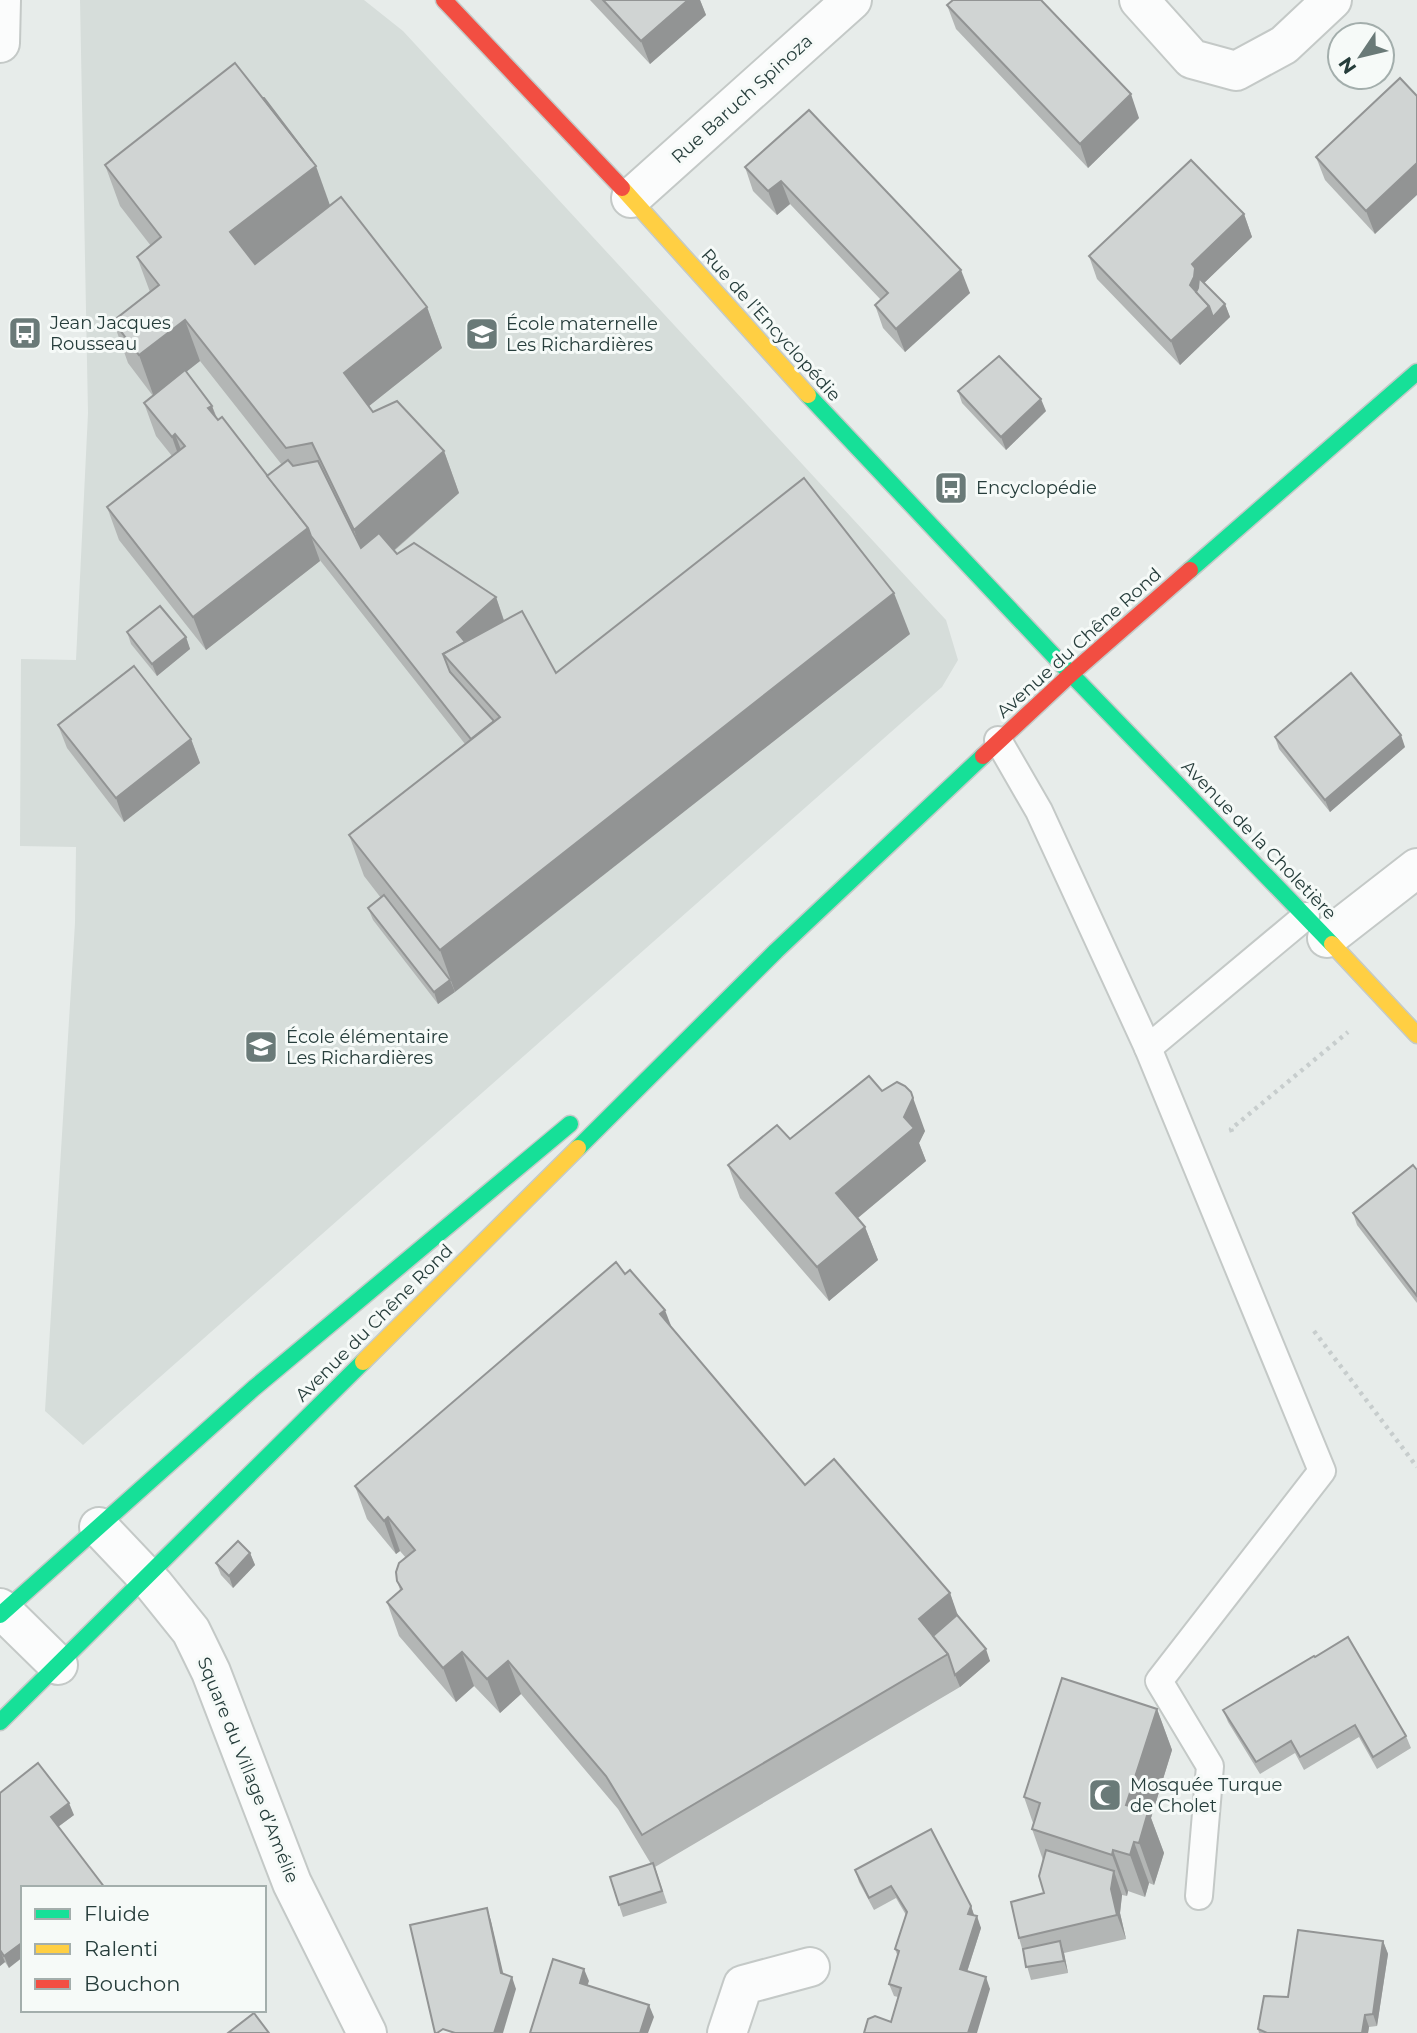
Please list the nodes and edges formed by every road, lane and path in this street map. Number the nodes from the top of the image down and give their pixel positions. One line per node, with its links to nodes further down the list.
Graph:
1 (1, 0): 6 (street)
2 (444, 0): 7 (main road, Rue de l’Encyclopédie)
3 (852, 0): 7 (street, Rue Baruch Spinoza)
4 (1139, 0): 5 (street)
5 (1332, 0)
6 (0, 43)
7 (631, 198): 9 (main road, Rue de l’Encyclopédie)
8 (1417, 372): 9 (main road, Avenue du Chêne Rond)
9 (1071, 674): 10 (main road, Avenue du Chêne Rond); 12 (main road, Avenue de la Choletière)
10 (999, 740): 13 (main road, Avenue du Chêne Rond); 16 (lane)
11 (1417, 868): 12 (street)
12 (1317, 927): 14 (main road, Avenue de la Choletière); 16 (lane)
13 (776, 951): 17 (main road, Avenue du Chêne Rond); 23 (main road, Avenue du Chêne Rond)
14 (1387, 1001): 15 (main road, Avenue de la Choletière); 19 (path)
15 (1417, 1035)
16 (1148, 1048): 27 (lane)
17 (637, 1067)
18 (584, 1112): 22 (main road, Avenue du Chêne Rond)
19 (1236, 1141)
20 (1309, 1325): 21 (path)
21 (1417, 1467)
22 (99, 1527): 23 (street, Square du Village d’Amélie); 24 (main road, Avenue du Chêne Rond)
23 (146, 1577): 25 (main road, Avenue du Chêne Rond); 29 (street, Square du Village d’Amélie)
24 (1, 1612): 25 (street)
25 (58, 1665): 26 (main road, Avenue du Chêne Rond)
26 (0, 1722)
27 (1199, 1896)
28 (810, 1967): 30 (street)
29 (367, 2033)
30 (727, 2033)

